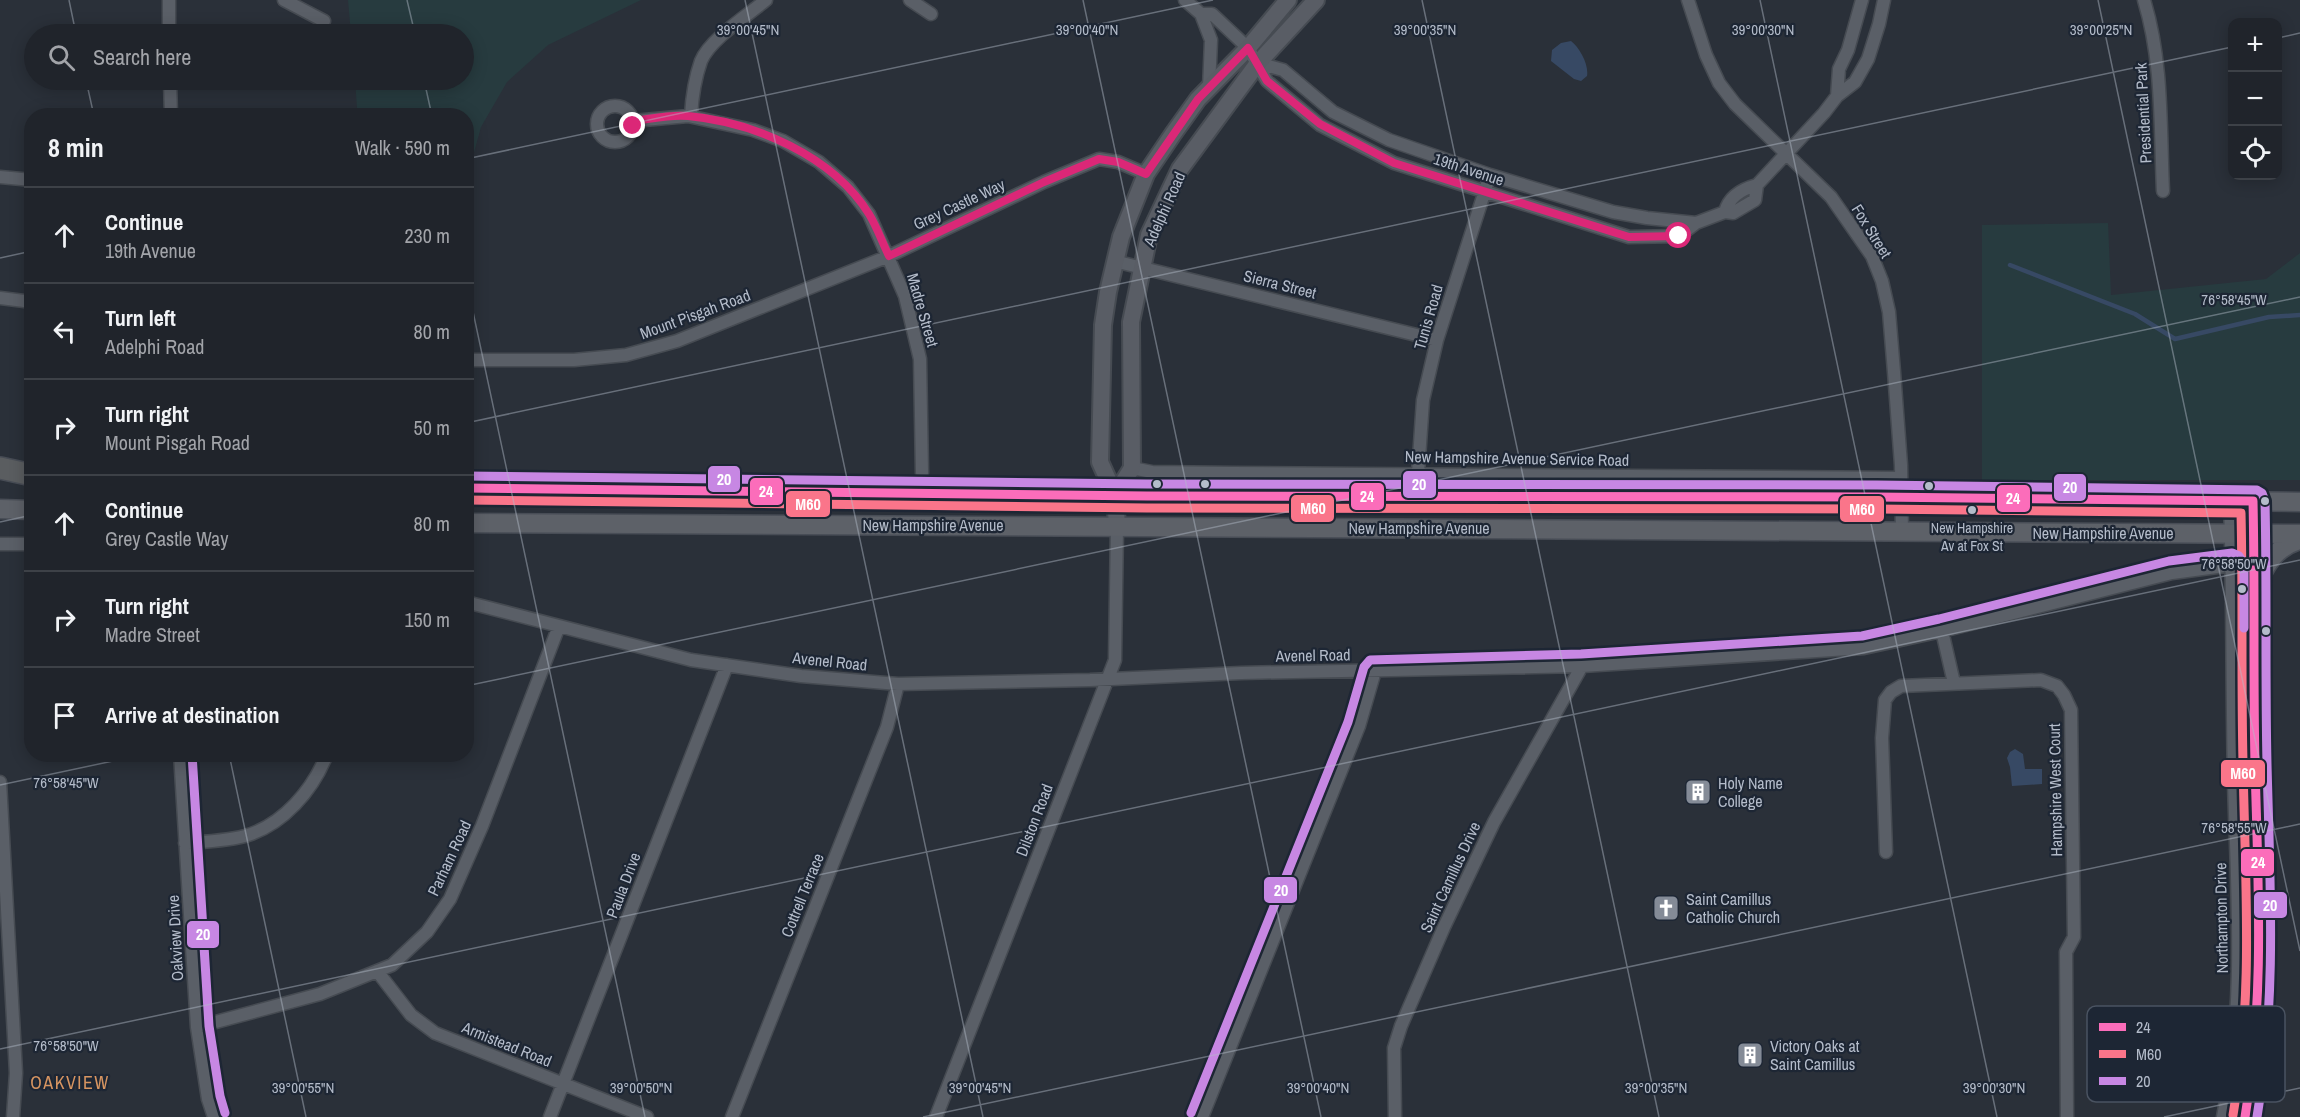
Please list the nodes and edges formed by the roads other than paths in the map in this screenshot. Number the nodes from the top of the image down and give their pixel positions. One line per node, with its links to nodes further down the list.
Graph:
1 (169, 0): 15 (street)
2 (284, 0): 14 (street)
3 (766, 0): 25 (street)
4 (910, 0): 12 (street)
5 (1185, 0): 13 (street, 19th Avenue)
6 (1288, 0): 16 (main road, Adelphi Road)
7 (1316, 0): 18 (main road, Adelphi Road)
8 (1688, 0): 28 (street, Fox Street)
9 (1862, 0): 17 (street)
10 (1884, 0): 19 (street, 19th Avenue)
11 (2144, 0): 33 (street, Presidential Park)
12 (931, 14)
13 (1202, 14): 16 (street, 19th Avenue); 20 (street)
14 (324, 21)
15 (170, 24)
16 (1248, 48): 18 (street, 19th Avenue); 20 (main road, Adelphi Road)
17 (1844, 58): 19 (street); 22 (street)
18 (1258, 63): 24 (street, 19th Avenue); 27 (street, 19th Avenue); 38 (main road, Adelphi Road)
19 (1863, 67): 22 (street, 19th Avenue)
20 (1209, 87): 29 (main road, Adelphi Road)
21 (170, 90): 23 (street)
22 (1837, 96): 28 (street, 19th Avenue)
23 (171, 108)
24 (1330, 109): 27 (street); 30 (street, 19th Avenue)
25 (691, 116): 26 (street, Madre Street); 36 (street, Madre Street)
26 (633, 121)
27 (1320, 124): 34 (street, 19th Avenue)
28 (1784, 154): 35 (street, 19th Avenue); 50 (street, Fox Street)
29 (1146, 174): 36 (street, Grey Castle Way); 37 (main road, Adelphi Road)
30 (1490, 174): 34 (street, Tunis Road); 35 (street, 19th Avenue)
31 (0, 177): 32 (street)
32 (24, 179)
33 (2163, 191)
34 (1485, 192): 35 (street, 19th Avenue); 41 (street, Tunis Road)
35 (1696, 223)
36 (889, 256): 42 (street, Mount Pisgah Road); 45 (street, Madre Street)
37 (1114, 261): 38 (street, Sierra Street); 52 (main road, Adelphi Road)
38 (1141, 267): 41 (street, Sierra Street); 44 (main road, Adelphi Road)
39 (0, 298): 40 (street)
40 (24, 301)
41 (1437, 340): 46 (street, Tunis Road)
42 (474, 360)
43 (0, 468): 47 (highway)
44 (1132, 468): 46 (street, New Hampshire Avenue Service Road); 52 (main road)
45 (922, 473)
46 (1418, 473): 50 (street, New Hampshire Avenue Service Road)
47 (24, 475)
48 (0, 477): 49 (main road)
49 (24, 477)
50 (1901, 478): 53 (street, Fox Street)
51 (474, 488): 52 (main road, New Hampshire Avenue)
52 (1115, 495): 53 (main road, New Hampshire Avenue); 60 (main road, Adelphi Road)
53 (1902, 497): 54 (main road, New Hampshire Avenue); 61 (street, Fox Street)
54 (2230, 501): 55 (main road, New Hampshire Avenue); 62 (street, Northampton Drive)
55 (2253, 501): 56 (main road, New Hampshire Avenue); 63 (street)
56 (2300, 502)
57 (0, 509): 58 (main road)
58 (24, 510)
59 (474, 523): 60 (main road, New Hampshire Avenue)
60 (1117, 526): 61 (main road, New Hampshire Avenue); 76 (street, Dilston Road)
61 (1902, 532): 62 (main road, New Hampshire Avenue)
62 (2231, 533): 63 (main road, New Hampshire Avenue); 68 (street, Northampton Drive)
63 (2254, 533): 64 (main road, New Hampshire Avenue); 69 (street)
64 (2300, 534)
65 (2300, 540): 69 (main road)
66 (0, 544): 67 (street)
67 (24, 544)
68 (2232, 565): 72 (street, Avenel Road); 85 (street, Northampton Drive)
69 (2254, 597): 86 (street)
70 (474, 604): 71 (street, Avenel Road)
71 (559, 626): 73 (street, Avenel Road); 84 (street, Parham Road)
72 (1942, 631): 74 (street, Avenel Road); 77 (street)
73 (727, 665): 78 (street, Avenel Road); 88 (street, Paula Drive)
74 (1582, 666): 75 (street, Avenel Road); 100 (street, Saint Camillus Drive)
75 (1375, 671): 76 (street, Avenel Road); 99 (street)
76 (1107, 680): 78 (street, Avenel Road); 98 (street, Dilston Road)
77 (1953, 683): 83 (street, Hampshire West Court); 101 (street, Hampshire West Court)
78 (898, 684): 97 (street, Cottrell Terrace)
79 (180, 762): 82 (street, Oakview Drive)
80 (324, 762): 82 (street)
81 (0, 782): 93 (street)
82 (185, 843): 87 (street, Oakview Drive)
83 (1886, 852)
84 (377, 971): 87 (street, Parham Road); 88 (street, Armistead Road)
85 (2237, 1006)
86 (2259, 1006)
87 (196, 1027): 94 (street, Oakview Drive)
88 (563, 1084): 95 (street, Paula Drive); 96 (street, Armistead Road)
89 (2225, 1102): 102 (street, Northampton Drive)
90 (2247, 1102): 103 (street)
91 (0, 1116): 92 (street)
92 (6, 1117)
93 (12, 1117)
94 (214, 1117)
95 (550, 1117)
96 (647, 1117)
97 (732, 1117)
98 (936, 1117)
99 (1202, 1117)
100 (1395, 1117)
101 (2067, 1117)
102 (2223, 1117)
103 (2245, 1117)

